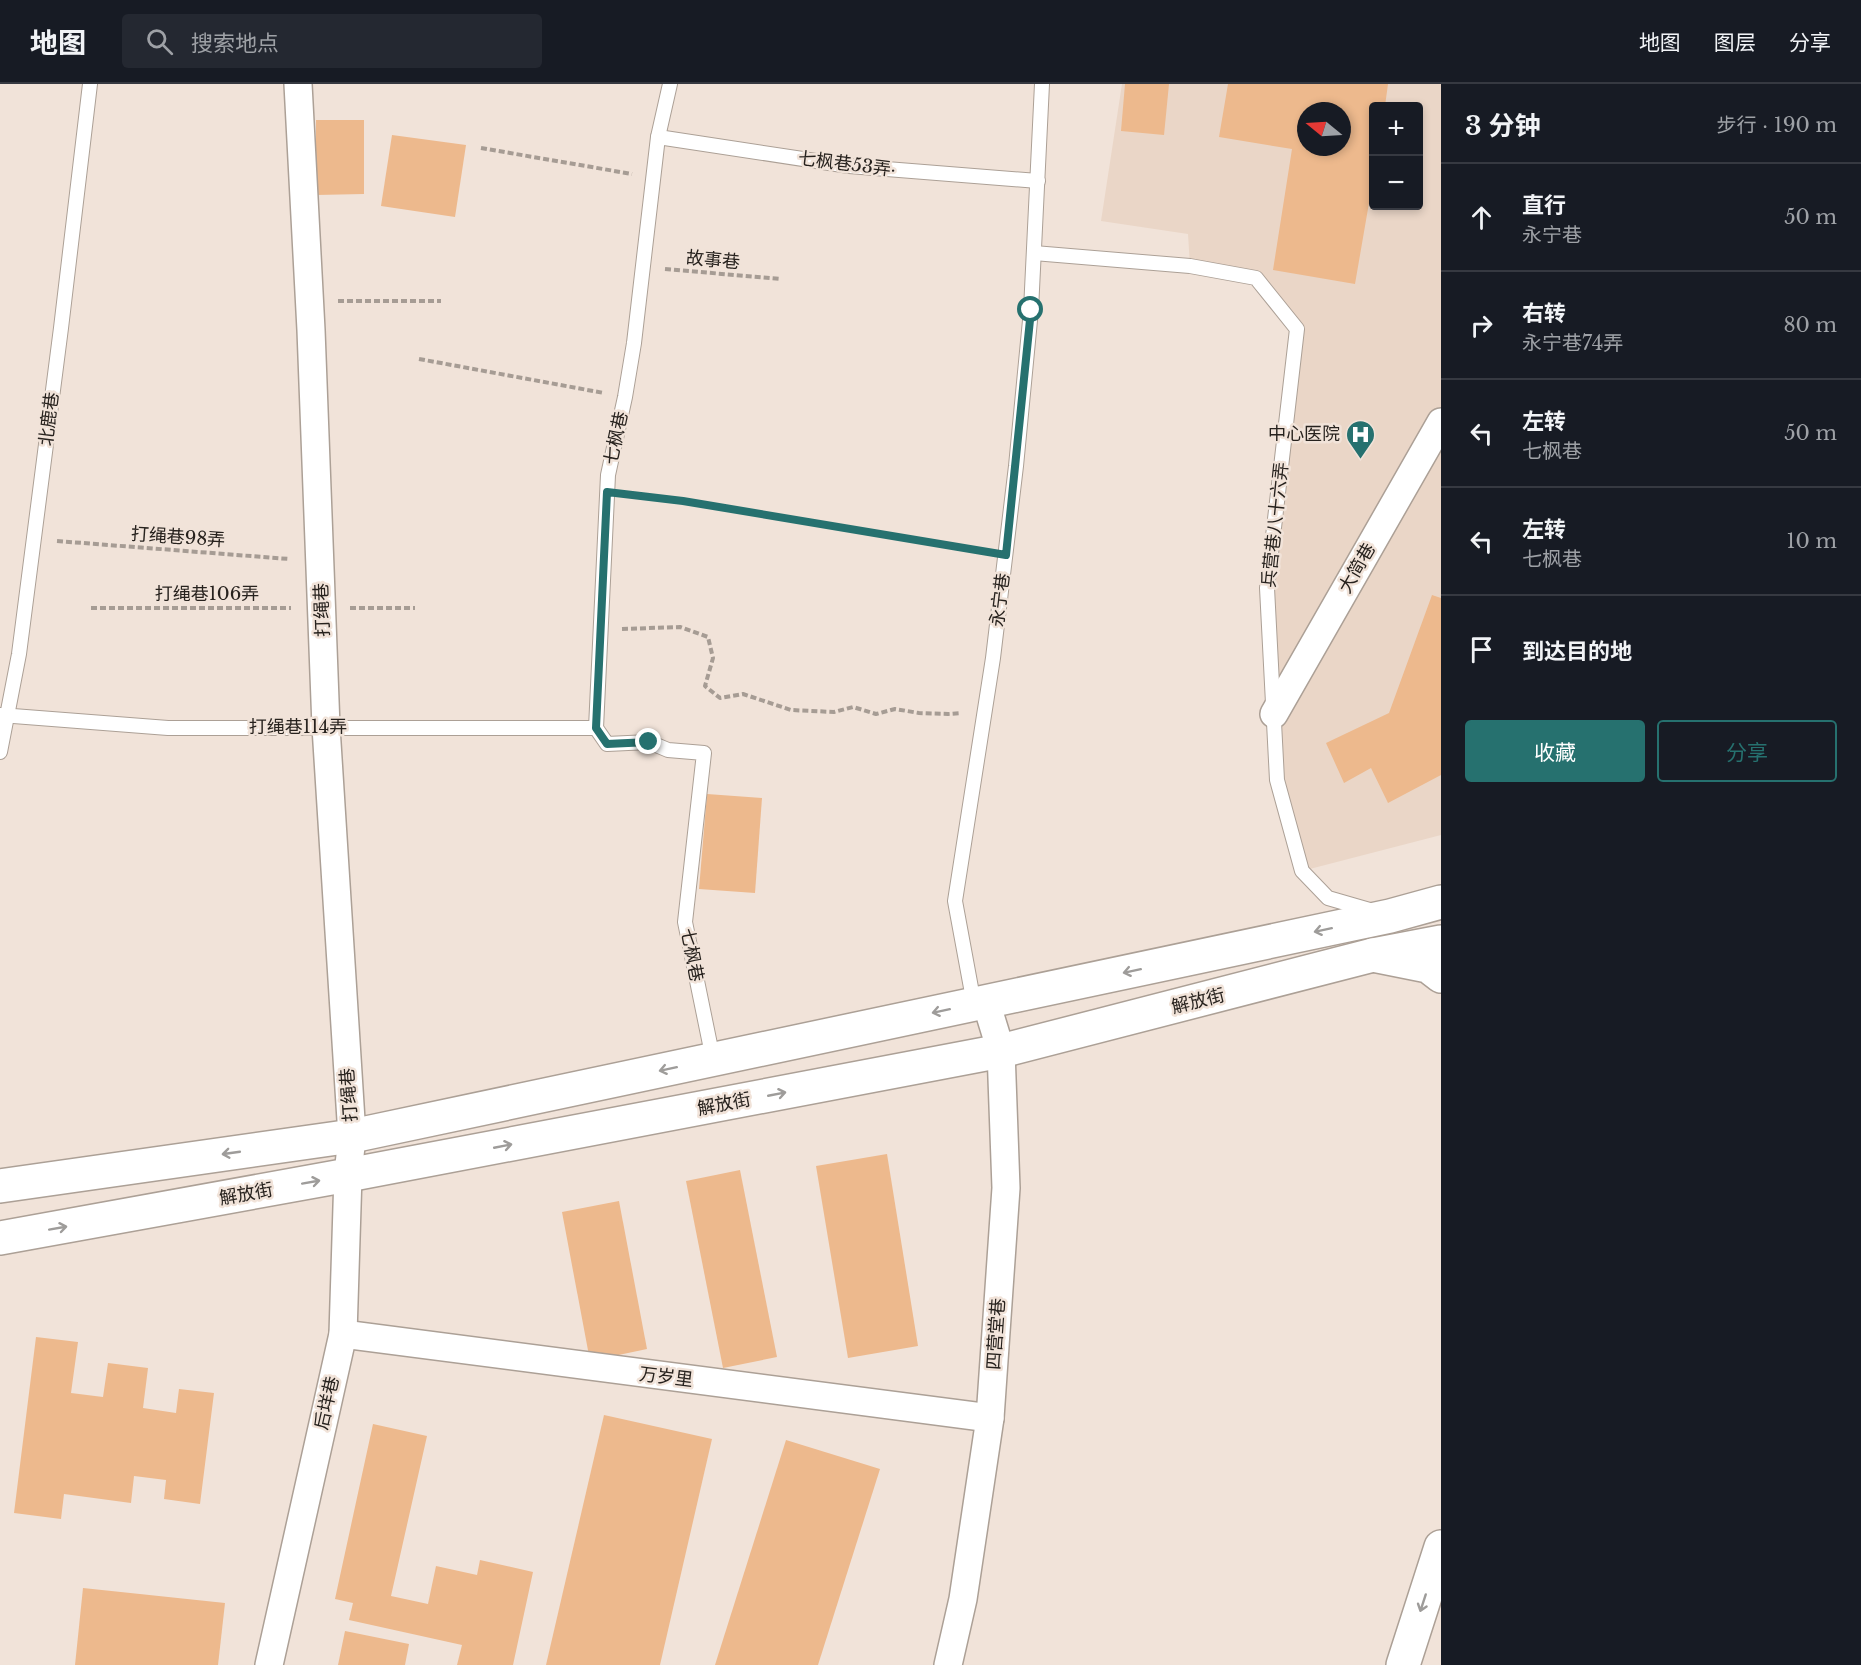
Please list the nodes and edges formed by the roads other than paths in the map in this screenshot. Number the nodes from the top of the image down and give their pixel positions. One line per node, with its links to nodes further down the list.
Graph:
1 (90, 84): 10 (lane, 北鹿巷)
2 (298, 84): 11 (street, 打绳巷)
3 (670, 84): 5 (lane, 七枫巷)
4 (1042, 84): 6 (lane, 永宁巷)
5 (658, 136): 6 (lane, 七枫巷53弄·); 12 (lane, 七枫巷)
6 (1038, 181): 7 (lane, 永宁巷)
7 (1034, 253): 9 (lane, 兵营巷八十六弄); 19 (lane, 永宁巷)
8 (1441, 422): 9 (street, 大简巷)
9 (1274, 714): 15 (lane, 兵营巷八十六弄)
10 (4, 715): 11 (lane, 打绳巷114弄); 13 (lane, 北鹿巷)
11 (326, 727): 12 (lane, 打绳巷114弄); 22 (street, 打绳巷)
12 (596, 728): 21 (lane, 七枫巷)
13 (0, 752)
14 (1441, 902): 15 (main road)
15 (1389, 916): 19 (main road, one-way to 19)
16 (1441, 942): 17 (main road, 解放街)
17 (1373, 955): 18 (main road); 20 (main road, 解放街)
18 (1441, 976)
19 (980, 1003): 20 (street, 四营堂巷); 21 (main road, one-way to 21)
20 (1001, 1051): 23 (main road, 解放街, one-way to 20); 27 (street, 四营堂巷)
21 (713, 1059): 22 (main road, one-way to 22)
22 (352, 1136): 23 (street, 后垟巷); 24 (main road, one-way to 24)
23 (348, 1175): 25 (main road, 解放街, one-way to 23); 26 (street, 后垟巷)
24 (0, 1186)
25 (0, 1238)
26 (343, 1334): 27 (street, 万岁里); 29 (street, 后垟巷)
27 (990, 1418): 30 (street, 四营堂巷)
28 (1441, 1548): 31 (main road, one-way to 31)
29 (269, 1665)
30 (948, 1665)
31 (1403, 1665)

